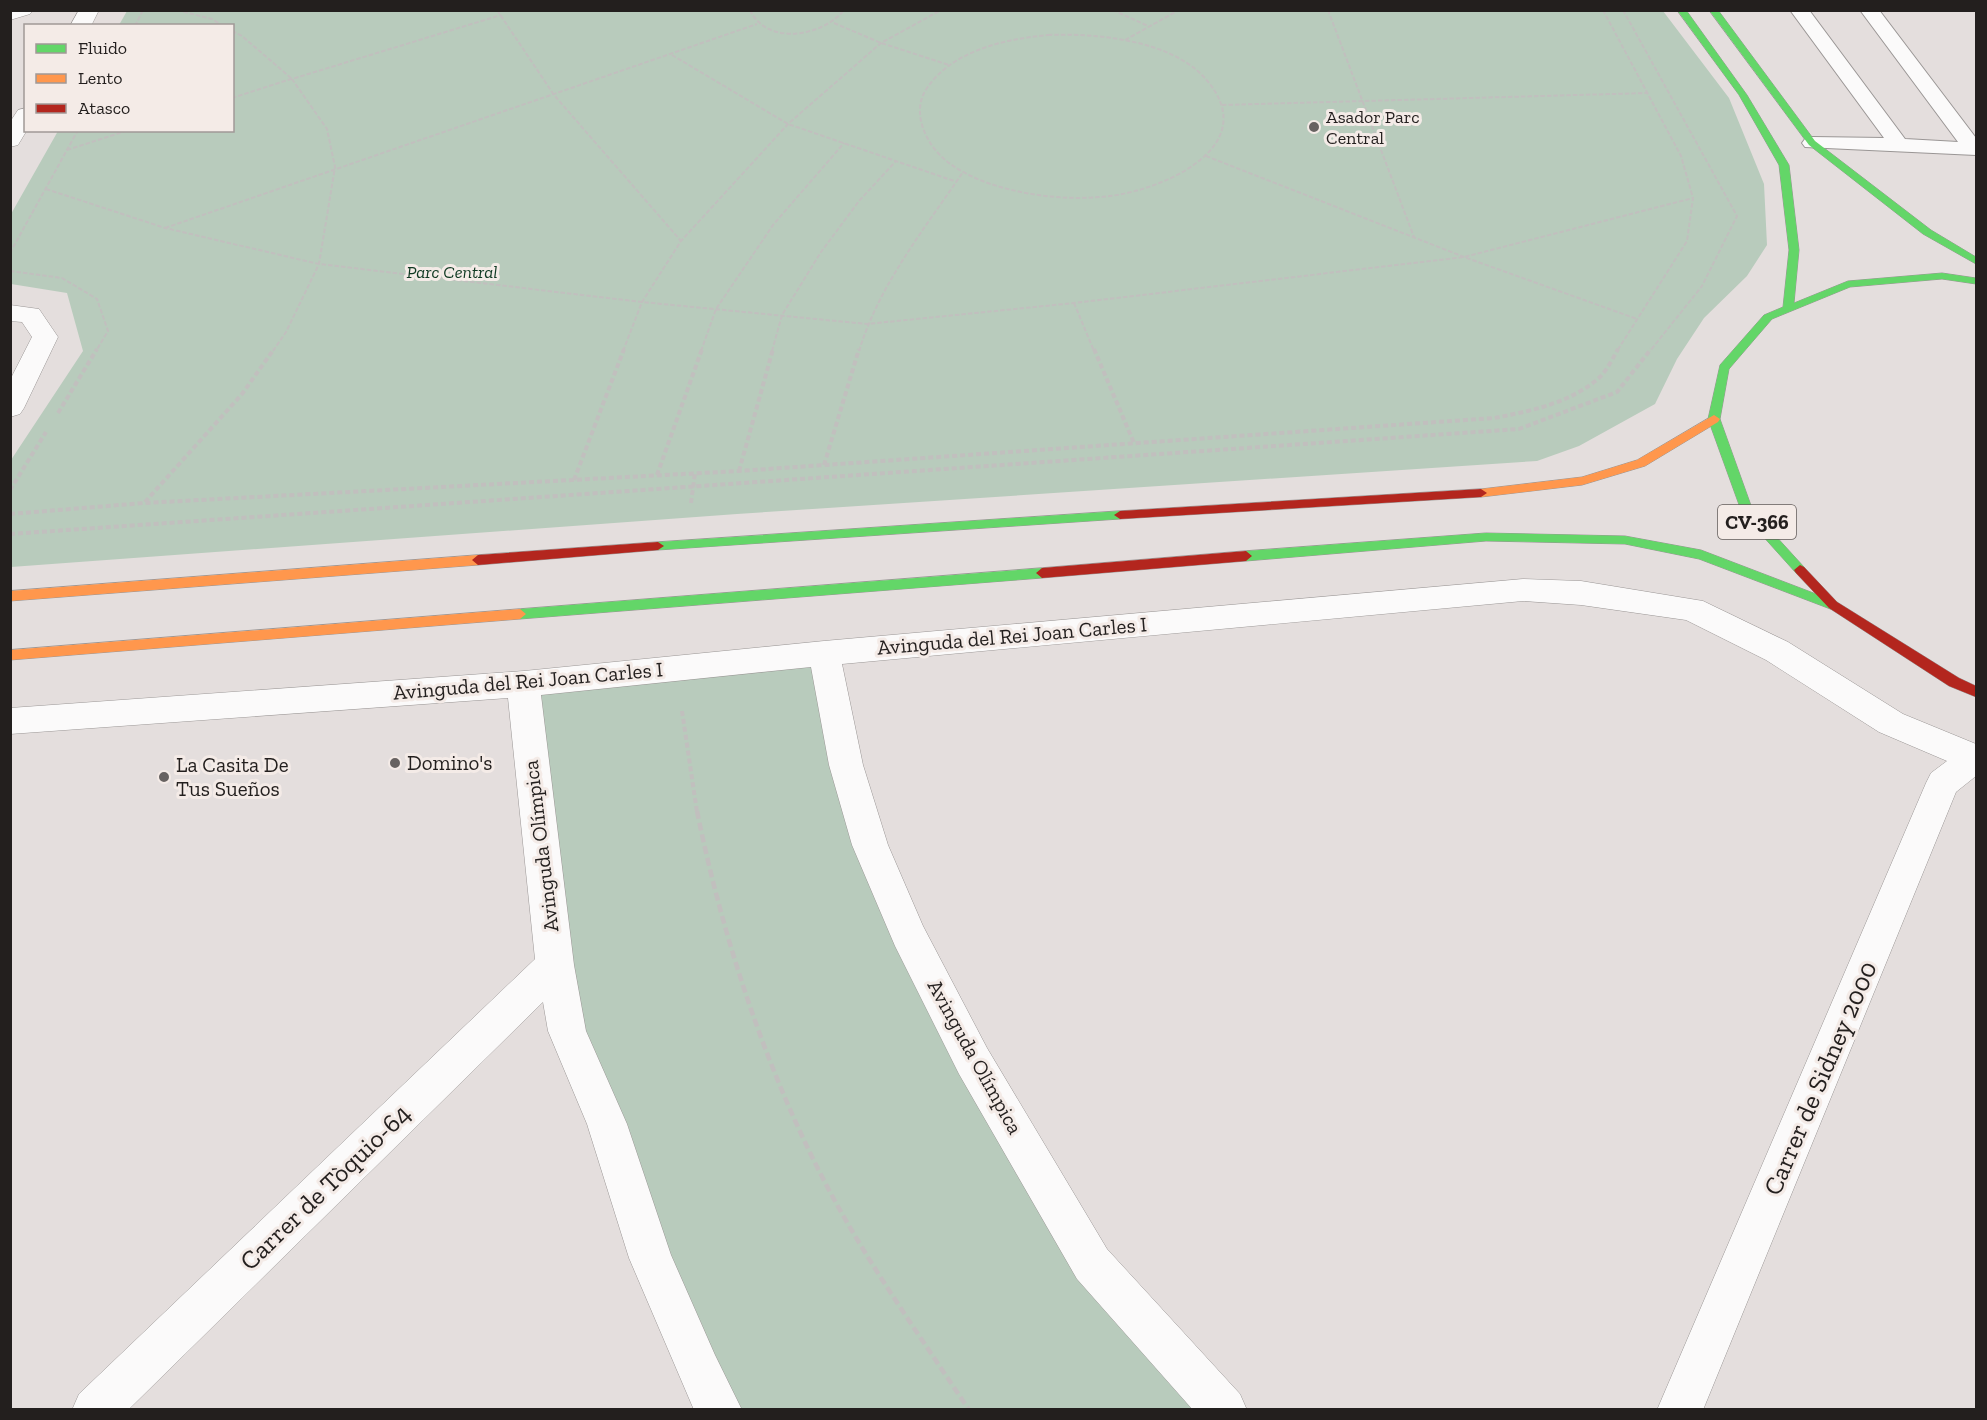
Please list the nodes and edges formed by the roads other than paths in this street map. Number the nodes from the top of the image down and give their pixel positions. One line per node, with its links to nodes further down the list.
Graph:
1 (23, 10): 7 (street)
2 (89, 10): 8 (street)
3 (1682, 10): 16 (street)
4 (1713, 10): 11 (street)
5 (1799, 10): 12 (lane)
6 (1869, 10): 13 (lane)
7 (10, 14)
8 (81, 24)
9 (24, 118): 10 (street)
10 (10, 140)
11 (1812, 142): 12 (lane); 14 (street)
12 (1899, 145): 13 (lane)
13 (1975, 149)
14 (1977, 261)
15 (1977, 281): 16 (street)
16 (1788, 308): 19 (street)
17 (10, 313): 18 (street)
18 (10, 408)
19 (1714, 419): 20 (street); 21 (street, CV-366)
20 (10, 596)
21 (1833, 605): 23 (street); 25 (street, CV-366)
22 (824, 653): 24 (street, Avinguda del Rei Joan Carles I); 27 (street, Avinguda del Rei Joan Carles I); 31 (street, Avinguda Olímpica)
23 (10, 655)
24 (524, 684): 26 (street, Avinguda del Rei Joan Carles I); 28 (street, Avinguda Olímpica)
25 (1977, 692)
26 (10, 721)
27 (1976, 758): 32 (street, Carrer de Sidney 2000)
28 (555, 965): 29 (street, Carrer de Tòquio-64); 30 (street, Avinguda Olímpica)
29 (95, 1410)
30 (719, 1410)
31 (1224, 1410)
32 (1680, 1410)

